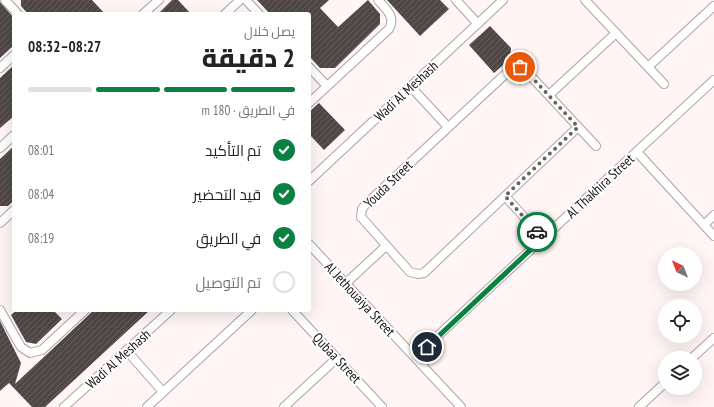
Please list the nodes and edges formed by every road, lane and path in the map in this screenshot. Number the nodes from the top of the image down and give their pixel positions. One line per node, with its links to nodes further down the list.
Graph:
1 (5, 0): 10 (street)
2 (159, 0): 11 (street)
3 (240, 0): 12 (street)
4 (246, 0): 13 (street)
5 (378, 0): 22 (street)
6 (456, 0): 14 (street)
7 (503, 0): 14 (street, Wadi Al Meshash)
8 (585, 0): 15 (street)
9 (714, 6): 17 (street)
10 (16, 12)
11 (145, 12)
12 (227, 12)
13 (257, 12)
14 (478, 24): 23 (street, Wadi Al Meshash)
15 (616, 33): 17 (street); 24 (street)
16 (12, 57): 18 (street)
17 (648, 67): 21 (street)
18 (0, 68)
19 (311, 69): 22 (street)
20 (714, 80): 31 (street, Al Thakhira Street)
21 (664, 84)
22 (327, 86): 25 (street)
23 (411, 87): 26 (street); 32 (street, Wadi Al Meshash)
24 (549, 96): 26 (street, Youda Street); 27 (street, Youda Street)
25 (311, 101)
26 (448, 127): 41 (street, Youda Street)
27 (578, 127): 29 (street, Youda Street); 33 (street, Youda Street)
28 (12, 137): 30 (street)
29 (596, 146)
30 (0, 148)
31 (637, 152): 37 (street); 39 (street, Al Thakhira Street)
32 (311, 179)
33 (505, 196): 39 (street); 41 (street, Youda Street)
34 (12, 212): 36 (street)
35 (714, 215): 37 (street)
36 (0, 222)
37 (704, 225): 38 (street)
38 (714, 236)
39 (543, 238): 51 (street, Al Thakhira Street)
40 (311, 246): 42 (street, Al Jethouaiya Street)
41 (386, 246): 42 (street)
42 (346, 283): 51 (street, Al Jethouaiya Street)
43 (0, 310): 44 (street)
44 (83, 312)
45 (169, 312): 49 (street, Wadi Al Meshash)
46 (250, 312): 55 (street)
47 (294, 312): 52 (street, Qubaa Street)
48 (714, 338): 50 (street)
49 (127, 351): 55 (street); 57 (street, Wadi Al Meshash)
50 (700, 351)
51 (415, 357): 61 (street, Al Jethouaiya Street)
52 (337, 358): 59 (street); 60 (street, Qubaa Street)
53 (647, 388): 56 (street)
54 (658, 389): 56 (street)
55 (163, 392): 58 (street)
56 (653, 394): 62 (street)
57 (64, 407)
58 (147, 407)
59 (284, 407)
60 (382, 407)
61 (460, 407)
62 (639, 407)

